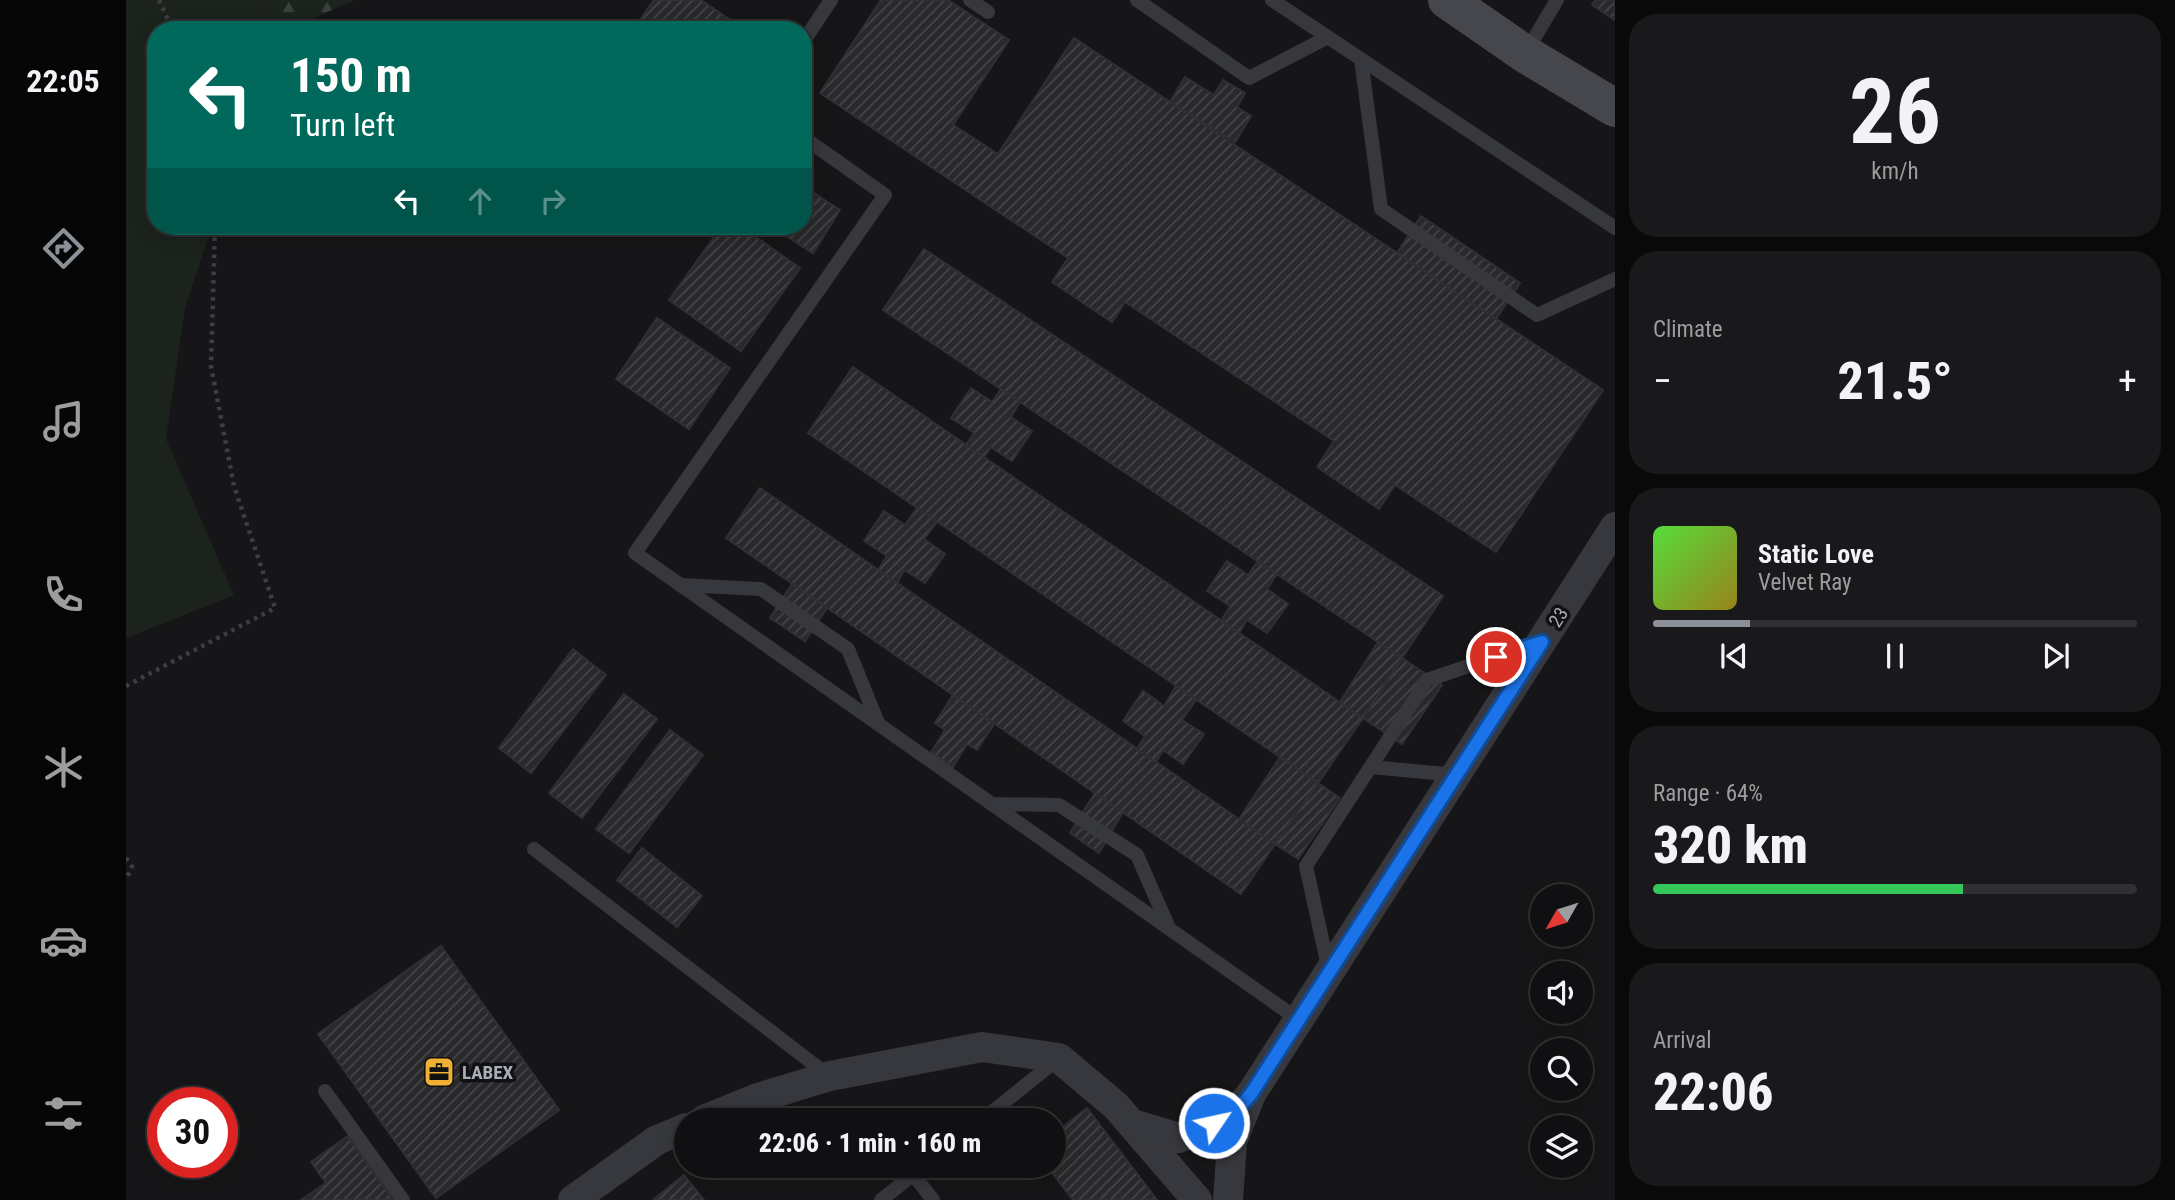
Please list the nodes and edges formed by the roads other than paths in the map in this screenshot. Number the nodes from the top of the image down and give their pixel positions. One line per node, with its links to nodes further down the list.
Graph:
1 (831, 0): 8 (lane)
2 (970, 0): 7 (lane)
3 (1137, 0): 9 (lane)
4 (1272, 0): 9 (lane)
5 (1447, 0): 10 (main road)
6 (1557, 0): 10 (lane)
7 (988, 12)
8 (812, 28)
9 (1328, 37): 11 (lane)
10 (1525, 54): 12 (main road)
11 (1361, 59): 14 (lane); 15 (lane)
12 (1615, 108)
13 (812, 143): 17 (lane)
14 (1615, 228)
15 (1615, 279)
16 (1615, 527): 18 (street, 23)
17 (680, 585): 19 (lane); 19 (lane)
18 (1542, 642): 20 (lane); 21 (street, 23)
19 (878, 725): 22 (lane)
20 (1371, 767): 21 (lane); 25 (lane)
21 (1456, 775): 25 (street, 23)
22 (991, 804): 24 (lane); 24 (lane)
23 (534, 849): 28 (lane)
24 (1170, 929): 26 (lane)
25 (1329, 973): 26 (street, 23)
26 (1299, 1020): 30 (street, 23)
27 (1059, 1058): 28 (street); 32 (lane); 33 (street)
28 (830, 1076): 31 (street)
29 (325, 1091): 37 (lane)
30 (1251, 1094): 33 (street, 23); 42 (street, 23)
31 (733, 1108)
32 (997, 1108)
33 (1132, 1124): 41 (street)
34 (674, 1133): 38 (street)
35 (909, 1178): 39 (lane)
36 (923, 1178): 40 (lane)
37 (403, 1200)
38 (573, 1200)
39 (881, 1200)
40 (933, 1200)
41 (1197, 1200)
42 (1228, 1200)

